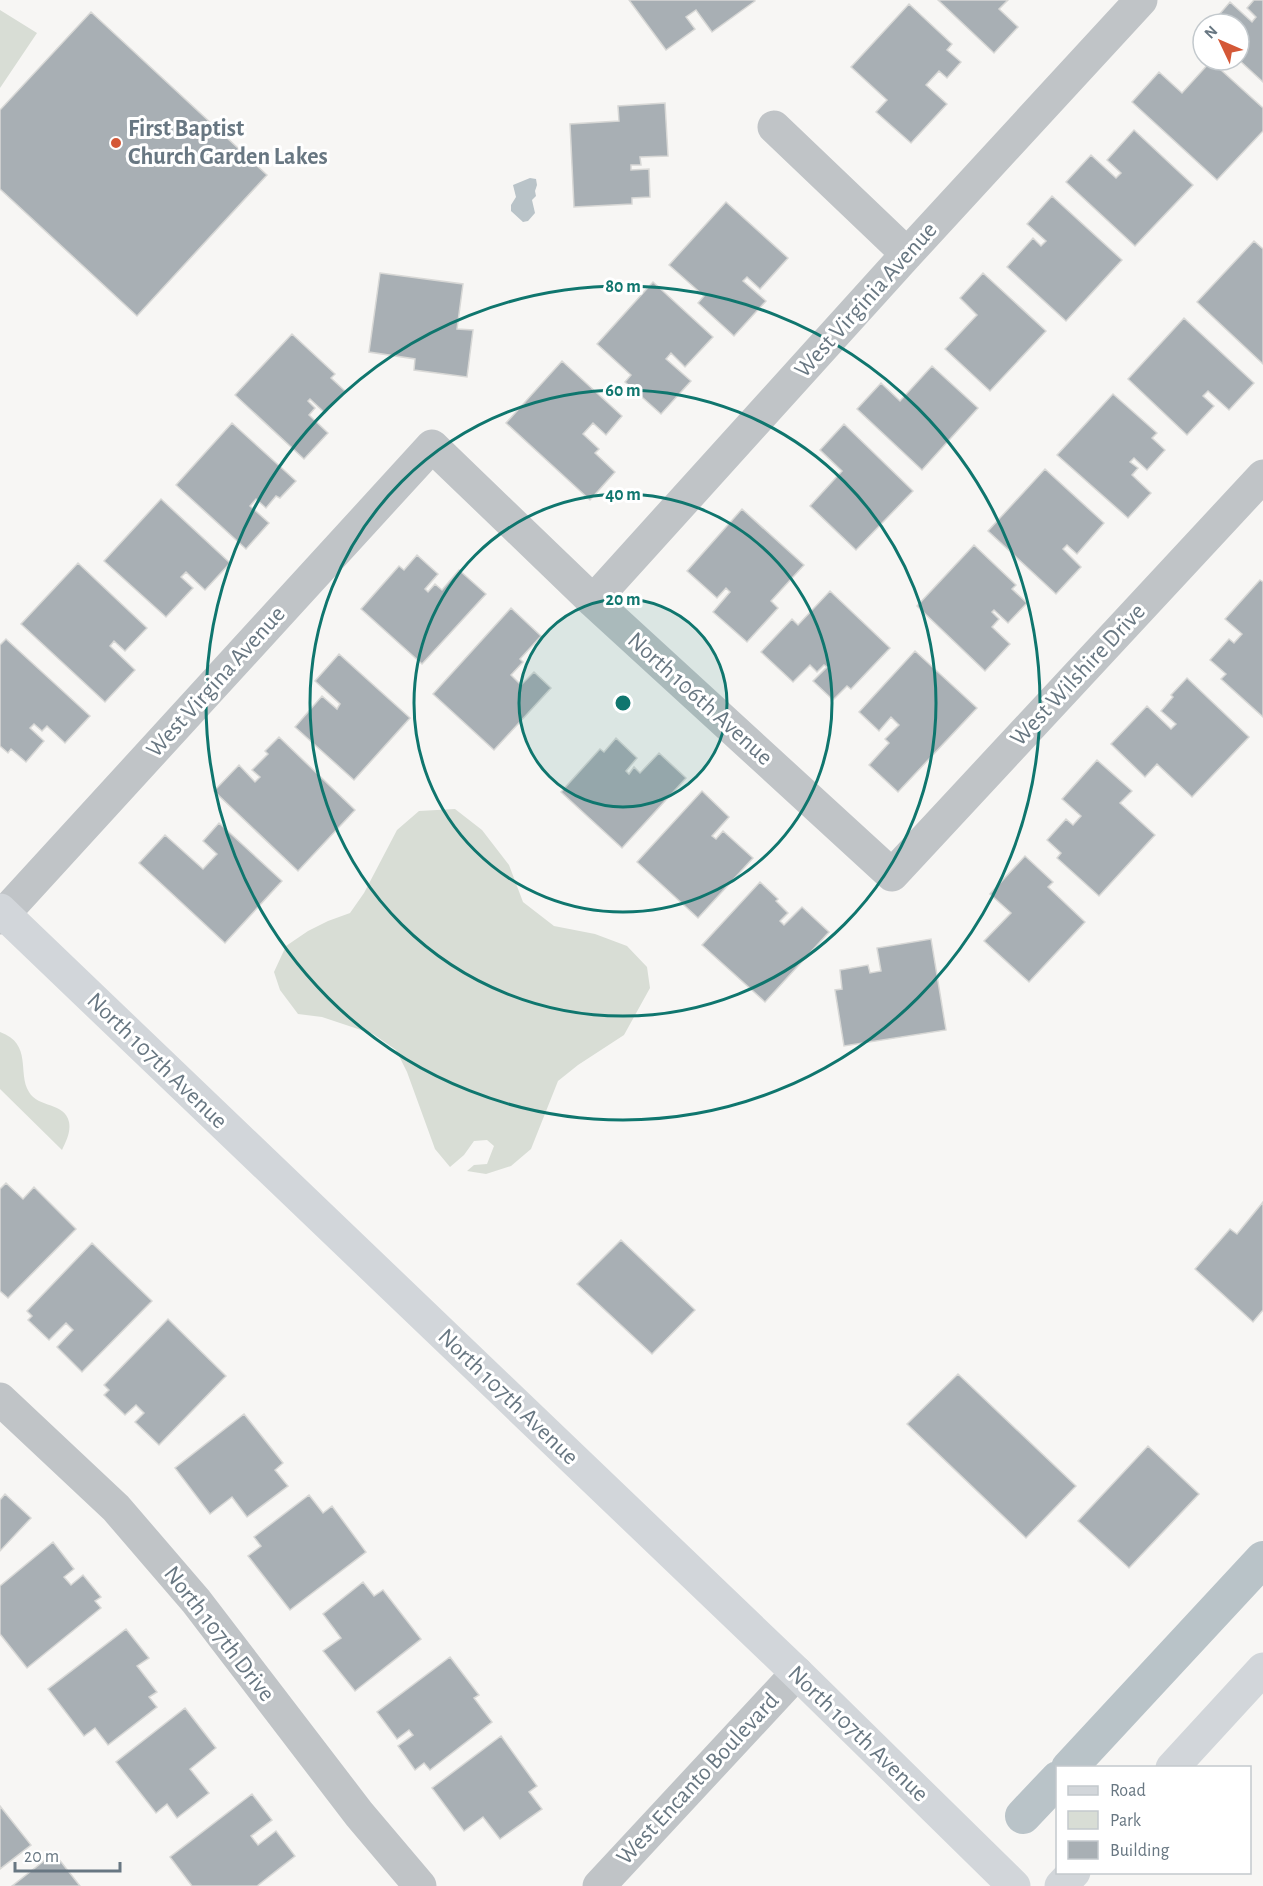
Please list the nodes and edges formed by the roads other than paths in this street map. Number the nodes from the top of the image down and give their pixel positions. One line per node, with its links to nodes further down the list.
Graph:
1 (1141, 0): 3 (street, West Virginia Avenue)
2 (774, 127): 3 (street)
3 (907, 254): 6 (street, West Virginia Avenue)
4 (432, 446): 6 (street, North 106th Avenue); 8 (street, West Virgina Avenue)
5 (1263, 476): 7 (street, West Wilshire Drive)
6 (592, 601): 7 (street, North 106th Avenue)
7 (892, 874)
8 (1, 914): 11 (main road, North 107th Avenue)
9 (0, 1399): 14 (street, North 107th Drive)
10 (1263, 1669): 12 (main road)
11 (797, 1673): 15 (street, West Encanto Boulevard); 16 (main road, North 107th Avenue)
12 (1173, 1766)
13 (1072, 1874): 17 (main road)
14 (420, 1886)
15 (599, 1886)
16 (1014, 1886)
17 (1061, 1886)

